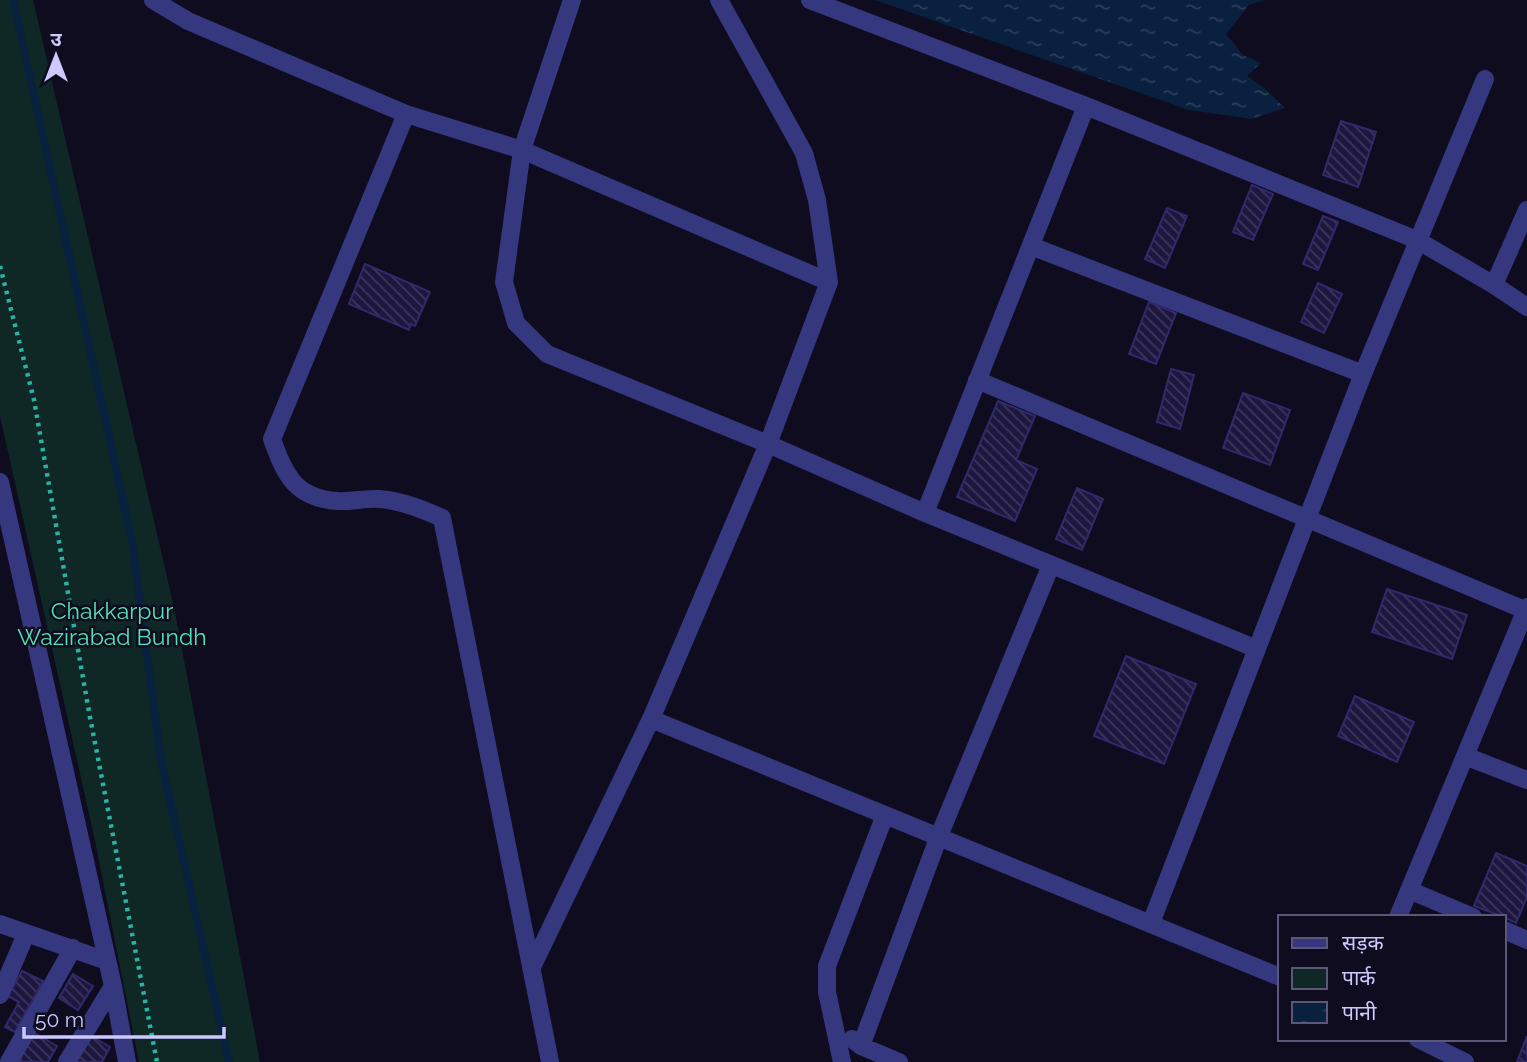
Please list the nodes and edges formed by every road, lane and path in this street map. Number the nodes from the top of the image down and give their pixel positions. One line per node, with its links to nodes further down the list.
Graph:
1 (153, 0): 7 (street)
2 (572, 0): 8 (street)
3 (719, 0): 13 (street)
4 (810, 0): 6 (street)
5 (1485, 79): 10 (street)
6 (1086, 106): 10 (street); 11 (street)
7 (406, 114): 8 (street); 41 (street)
8 (522, 150): 13 (street); 18 (street)
9 (1527, 211): 14 (street)
10 (1418, 240): 14 (street); 16 (street)
11 (1031, 246): 16 (street); 17 (street)
12 (0, 266): 51 (path)
13 (829, 282): 18 (street)
14 (1494, 285): 15 (street)
15 (1527, 307)
16 (1363, 374): 21 (street)
17 (977, 380): 20 (street); 21 (street)
18 (768, 444): 20 (street); 26 (street)
19 (0, 482): 22 (street)
20 (925, 513): 23 (street)
21 (1307, 519): 24 (street); 25 (street)
22 (6, 540): 40 (street)
23 (1051, 565): 25 (street); 30 (street)
24 (1527, 610): 27 (street)
25 (1257, 649): 34 (street)
26 (651, 719): 29 (street); 41 (street)
27 (1465, 756): 28 (street); 31 (street)
28 (1527, 780)
29 (885, 815): 30 (street); 45 (street)
30 (939, 836): 34 (street); 47 (street)
31 (1409, 890): 32 (street); 33 (street)
32 (1399, 915)
33 (1468, 915)
34 (1151, 923): 42 (street)
35 (0, 924): 37 (street)
36 (1506, 931): 38 (street)
37 (26, 934): 39 (street); 44 (street)
38 (1527, 940)
39 (73, 948): 40 (street); 48 (street)
40 (107, 961): 43 (street)
41 (532, 967): 52 (street)
42 (1278, 976)
43 (113, 986): 49 (street); 50 (street)
44 (0, 995)
45 (835, 1026): 47 (street); 53 (street)
46 (1422, 1041): 55 (street)
47 (861, 1046): 54 (street)
48 (9, 1062)
49 (68, 1062)
50 (127, 1062)
51 (157, 1062)
52 (550, 1062)
53 (842, 1062)
54 (899, 1062)
55 (1465, 1062)

